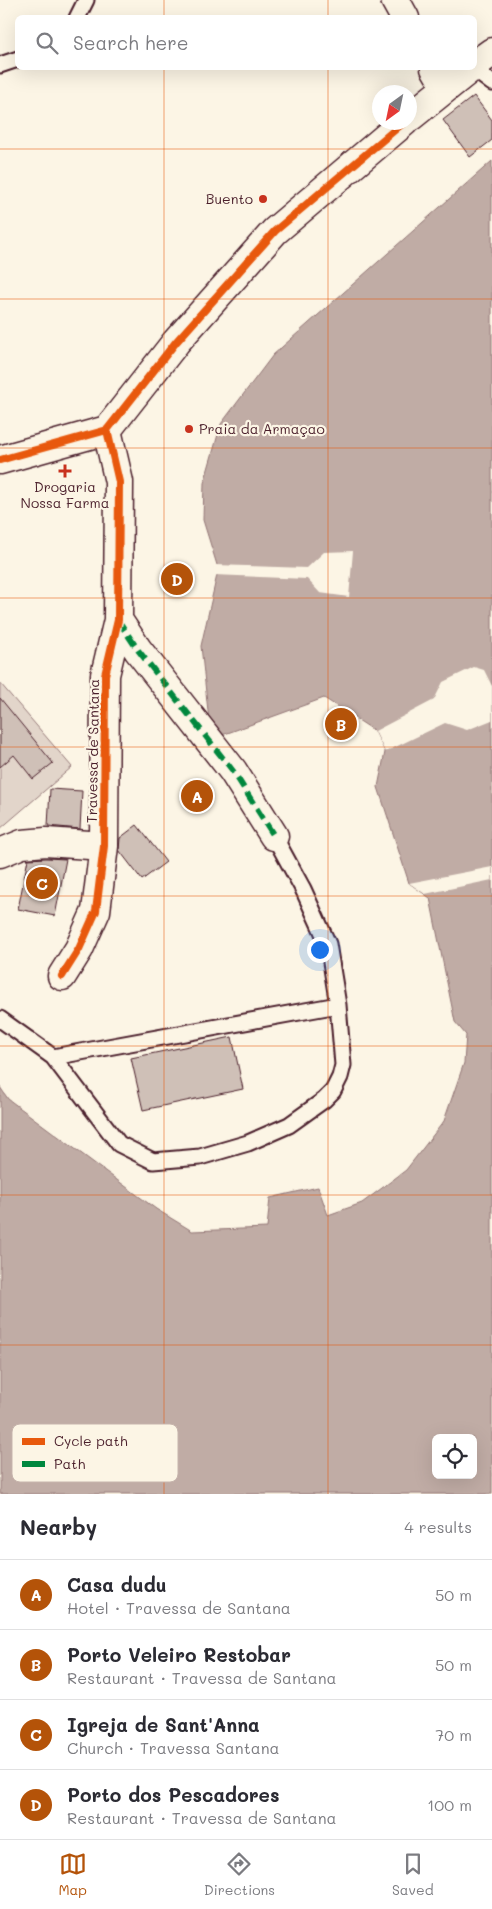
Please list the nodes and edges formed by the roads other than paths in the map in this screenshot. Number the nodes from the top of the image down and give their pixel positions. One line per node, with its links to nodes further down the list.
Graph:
1 (86, 0): 3 (lane)
2 (395, 0): 4 (street)
3 (78, 15)
4 (403, 15)
5 (492, 52): 7 (street)
6 (15, 60): 8 (lane)
7 (477, 63)
8 (0, 65)
9 (462, 70): 11 (street)
10 (476, 70): 12 (lane)
11 (440, 77): 13 (street)
12 (492, 83)
13 (417, 108)
14 (395, 130): 15 (street)
15 (107, 430): 16 (street); 17 (street, Travessa de Santana)
16 (0, 460)
17 (118, 620): 18 (street); 19 (street, Travessa de Santana)
18 (274, 836): 22 (lane)
19 (104, 846): 20 (street); 21 (street, Travessa de Santana)
20 (0, 853)
21 (62, 976)
22 (338, 1004): 24 (lane); 24 (lane)
23 (0, 1018): 24 (lane)
24 (53, 1057)

